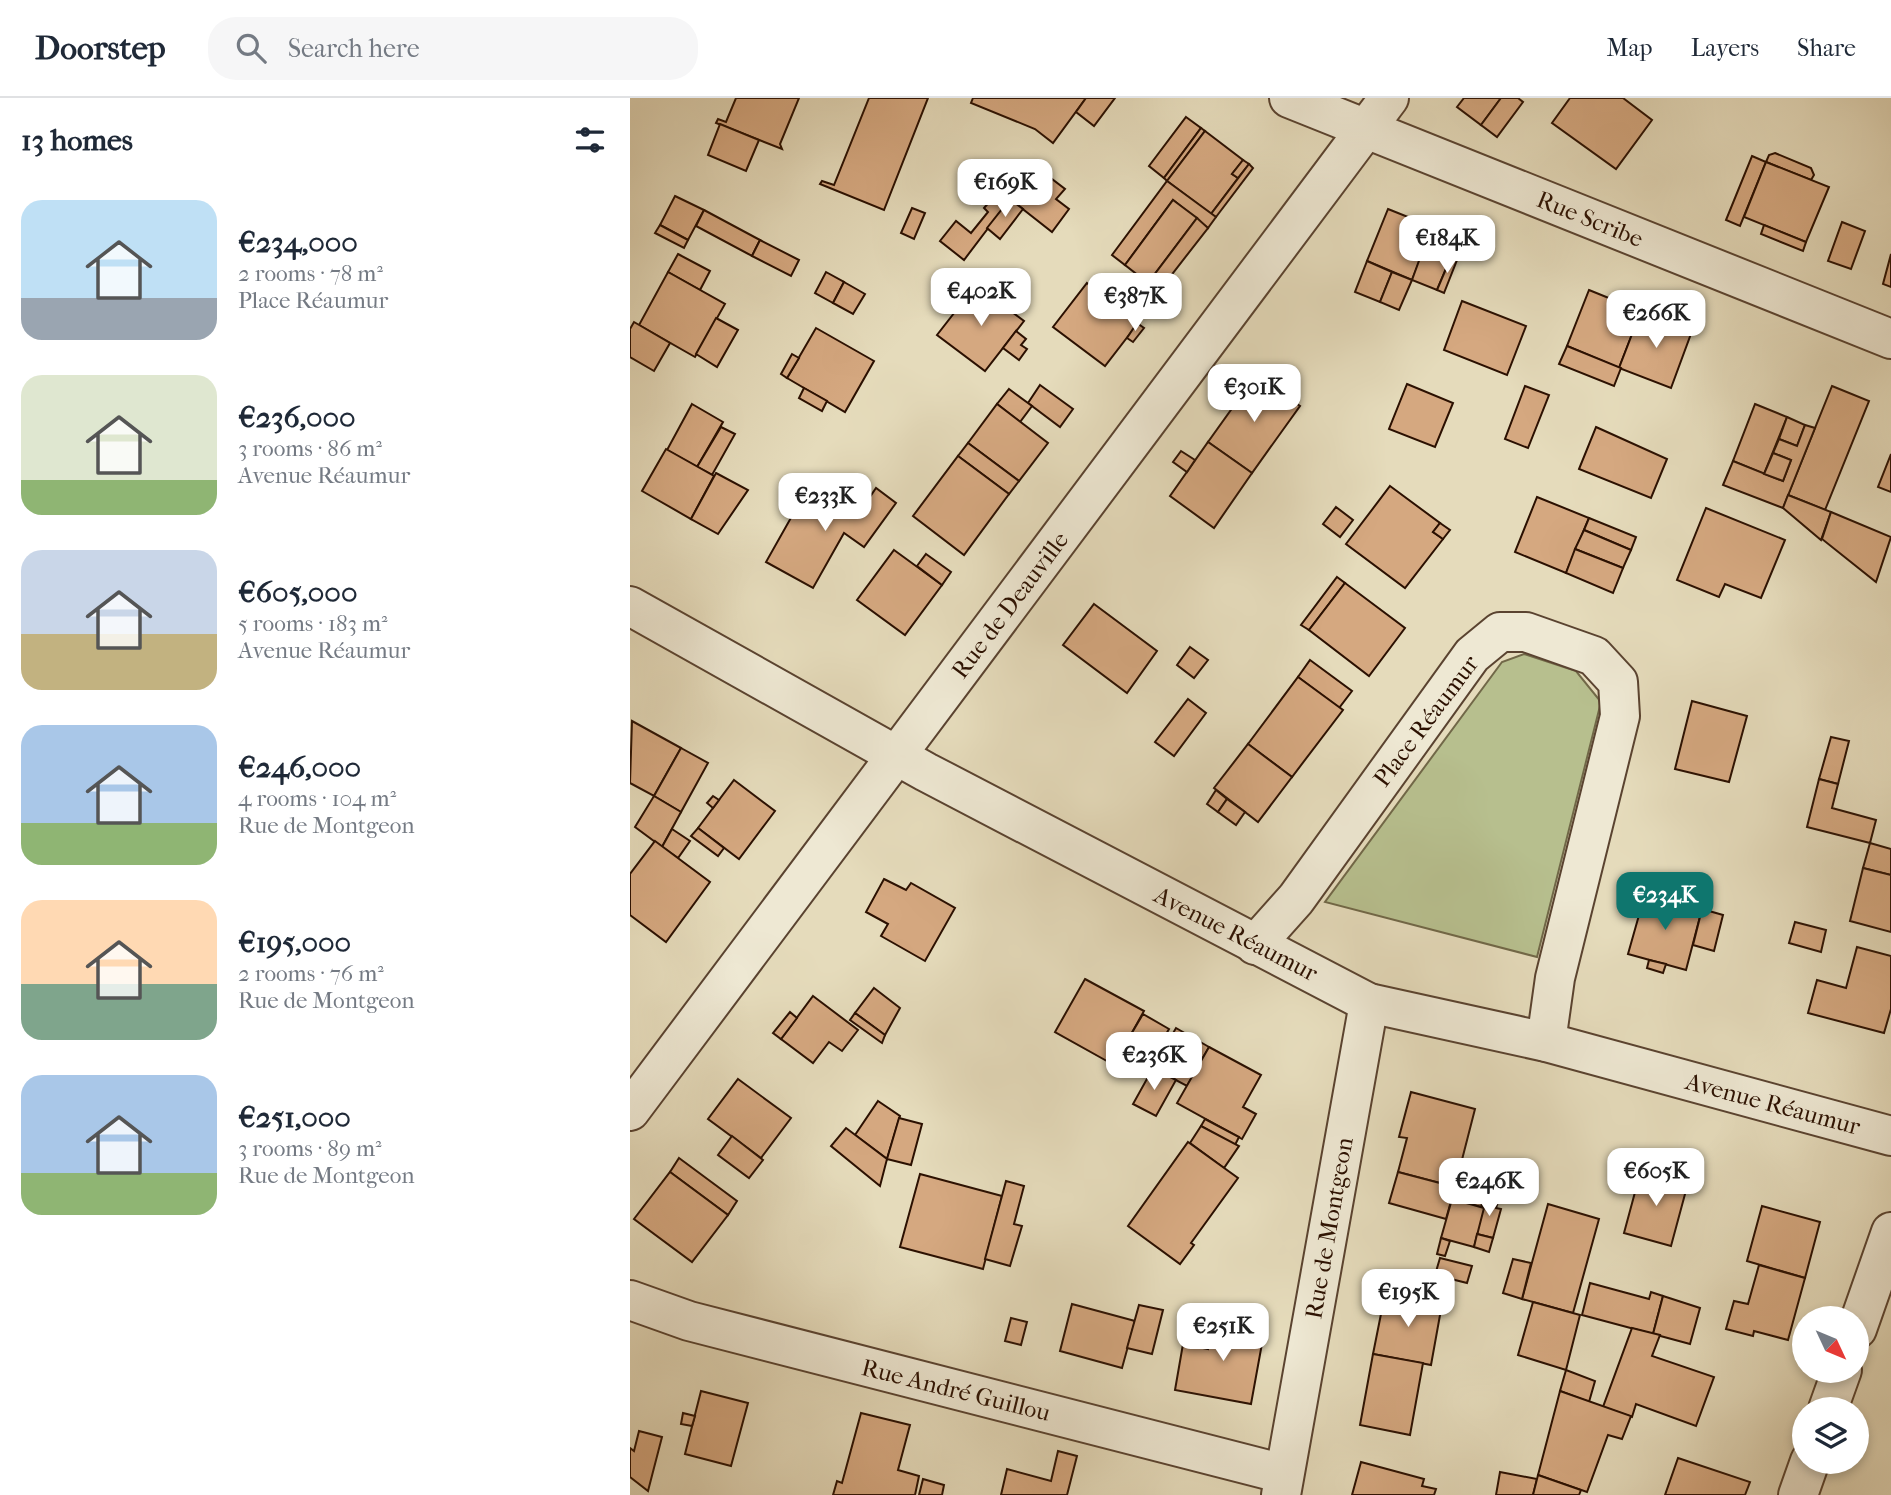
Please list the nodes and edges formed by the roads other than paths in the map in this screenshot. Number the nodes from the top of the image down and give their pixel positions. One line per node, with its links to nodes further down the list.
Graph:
1 (1289, 98): 3 (street, Rue Scribe)
2 (1389, 98): 3 (street, Rue de Deauville)
3 (1366, 129): 4 (street, Rue Scribe); 6 (street, Rue de Deauville)
4 (1891, 339)
5 (630, 606): 6 (street, Avenue Réaumur)
6 (897, 755): 7 (street, Avenue Réaumur); 10 (street, Rue de Deauville)
7 (1255, 945): 8 (street, Avenue Réaumur); 9 (street, Place Réaumur)
8 (1369, 1003): 9 (street, Avenue Réaumur); 16 (street, Rue de Montgeon)
9 (1546, 1042): 11 (street, Avenue Réaumur)
10 (630, 1111)
11 (1891, 1136)
12 (1891, 1232): 14 (street)
13 (630, 1300): 16 (street, Rue André Guillou)
14 (1865, 1306)
15 (1805, 1474): 17 (street)
16 (1283, 1485)
17 (1798, 1495)

